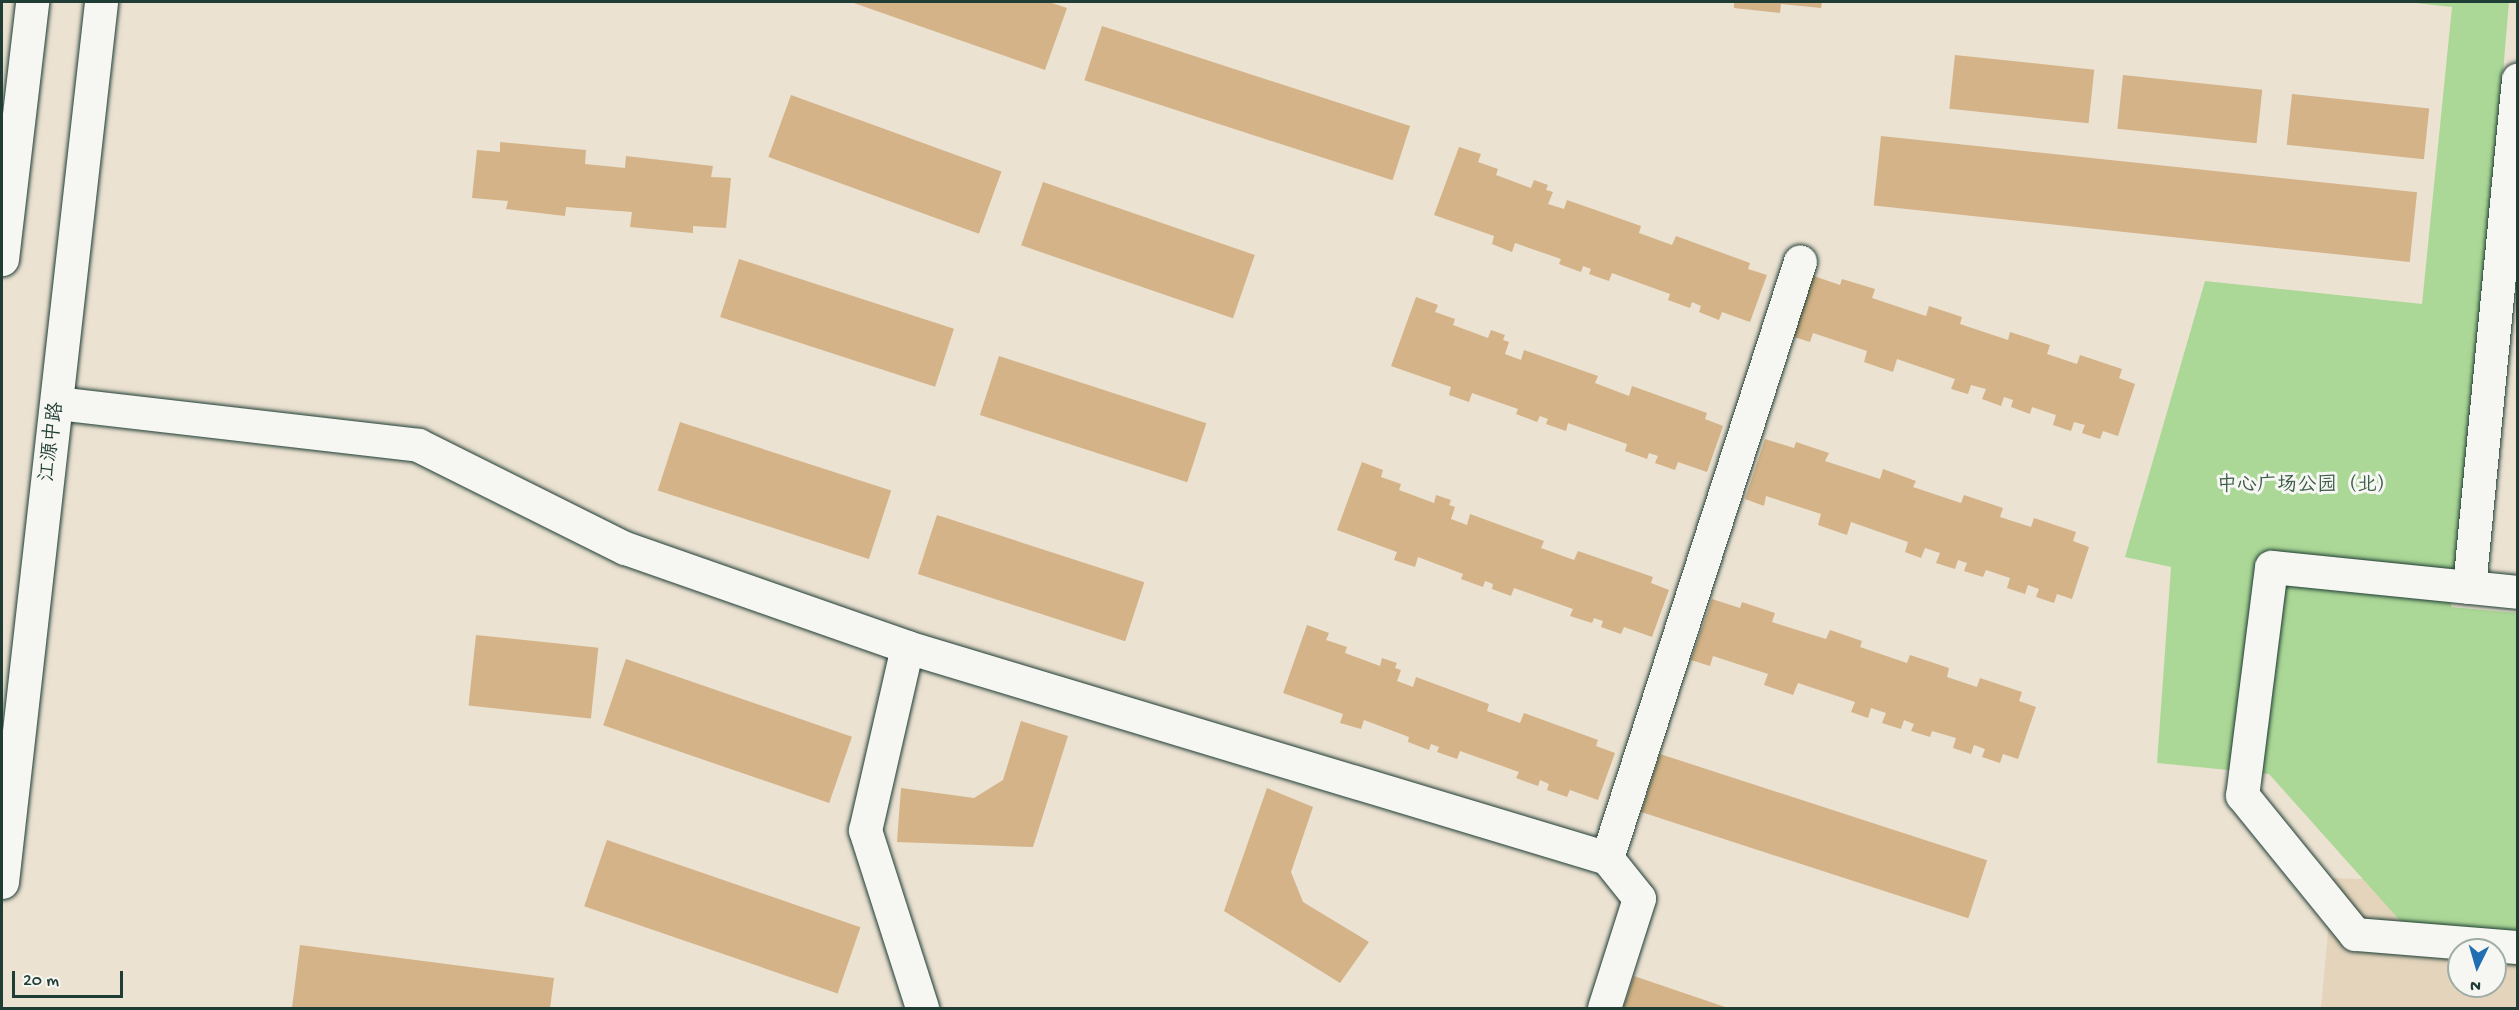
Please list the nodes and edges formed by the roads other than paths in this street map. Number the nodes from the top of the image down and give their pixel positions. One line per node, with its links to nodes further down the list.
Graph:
1 (32, 2): 4 (street)
2 (101, 2): 6 (street, 江源中路)
3 (2517, 79): 7 (street)
4 (2, 259)
5 (1800, 261): 10 (street)
6 (57, 403): 9 (street); 11 (street, 江源中路)
7 (2469, 587): 8 (street); 12 (street)
8 (2517, 592)
9 (907, 646): 10 (street); 13 (street)
10 (1607, 858): 14 (street)
11 (2, 882)
12 (2517, 947)
13 (922, 1008)
14 (1604, 1008)

